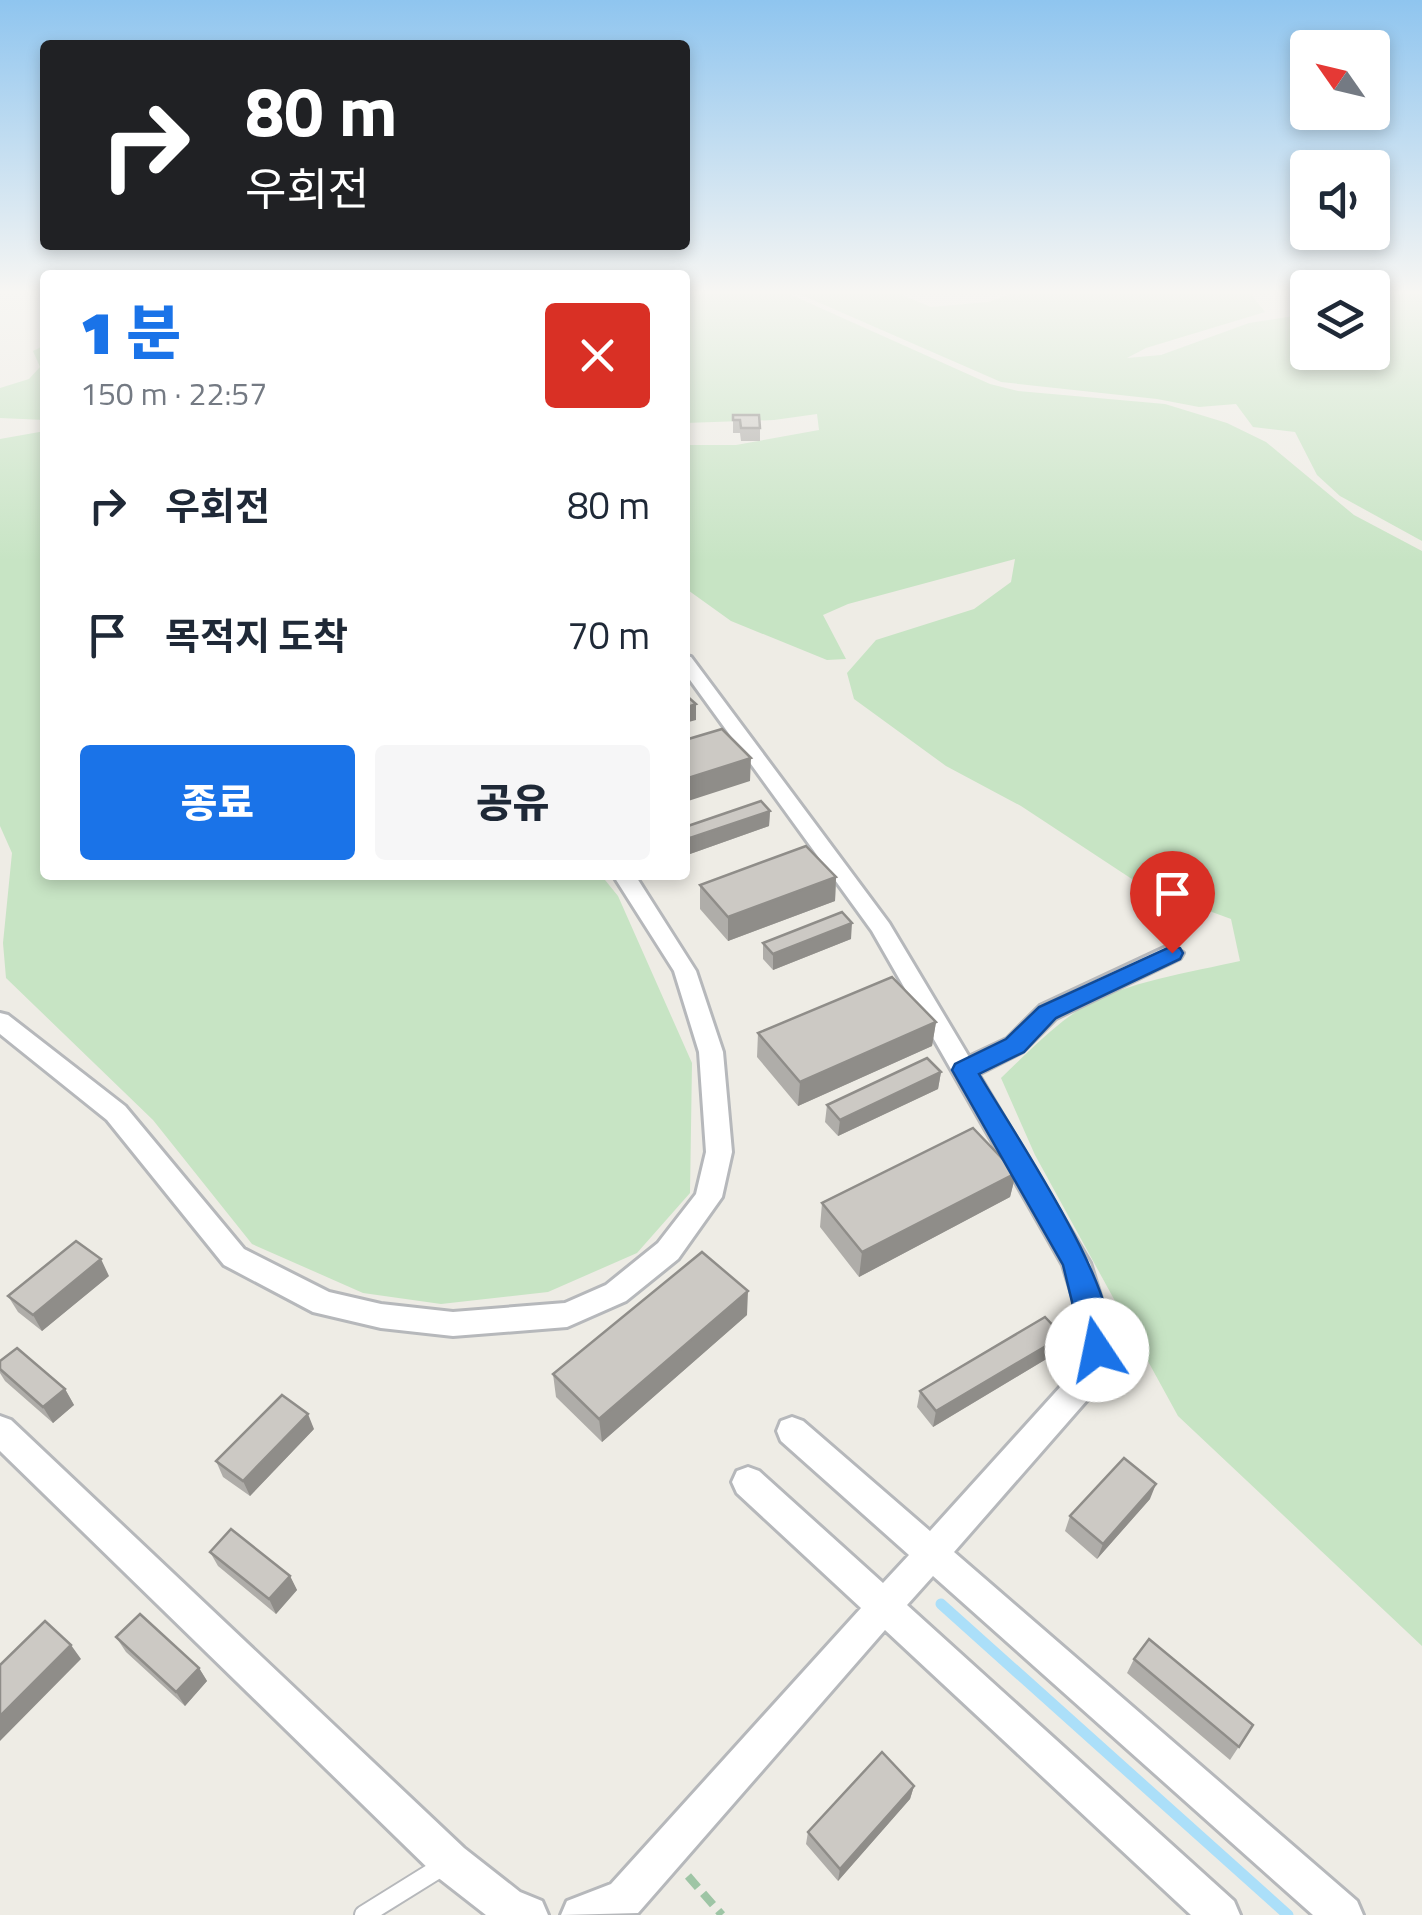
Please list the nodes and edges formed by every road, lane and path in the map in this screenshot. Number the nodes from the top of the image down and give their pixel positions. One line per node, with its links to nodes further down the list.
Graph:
1 (690, 668): 5 (street)
2 (627, 880): 4 (street)
3 (1172, 953): 5 (street)
4 (0, 1021)
5 (964, 1070): 9 (street)
6 (0, 1430): 12 (street)
7 (792, 1431): 9 (street)
8 (748, 1482): 10 (street)
9 (930, 1552): 10 (street); 18 (street)
10 (882, 1605): 11 (street); 17 (street)
11 (666, 1851): 15 (street); 16 (path)
12 (450, 1862): 13 (lane); 14 (street)
13 (364, 1915)
14 (528, 1915)
15 (581, 1915)
16 (722, 1915)
17 (1220, 1915)
18 (1342, 1915)

